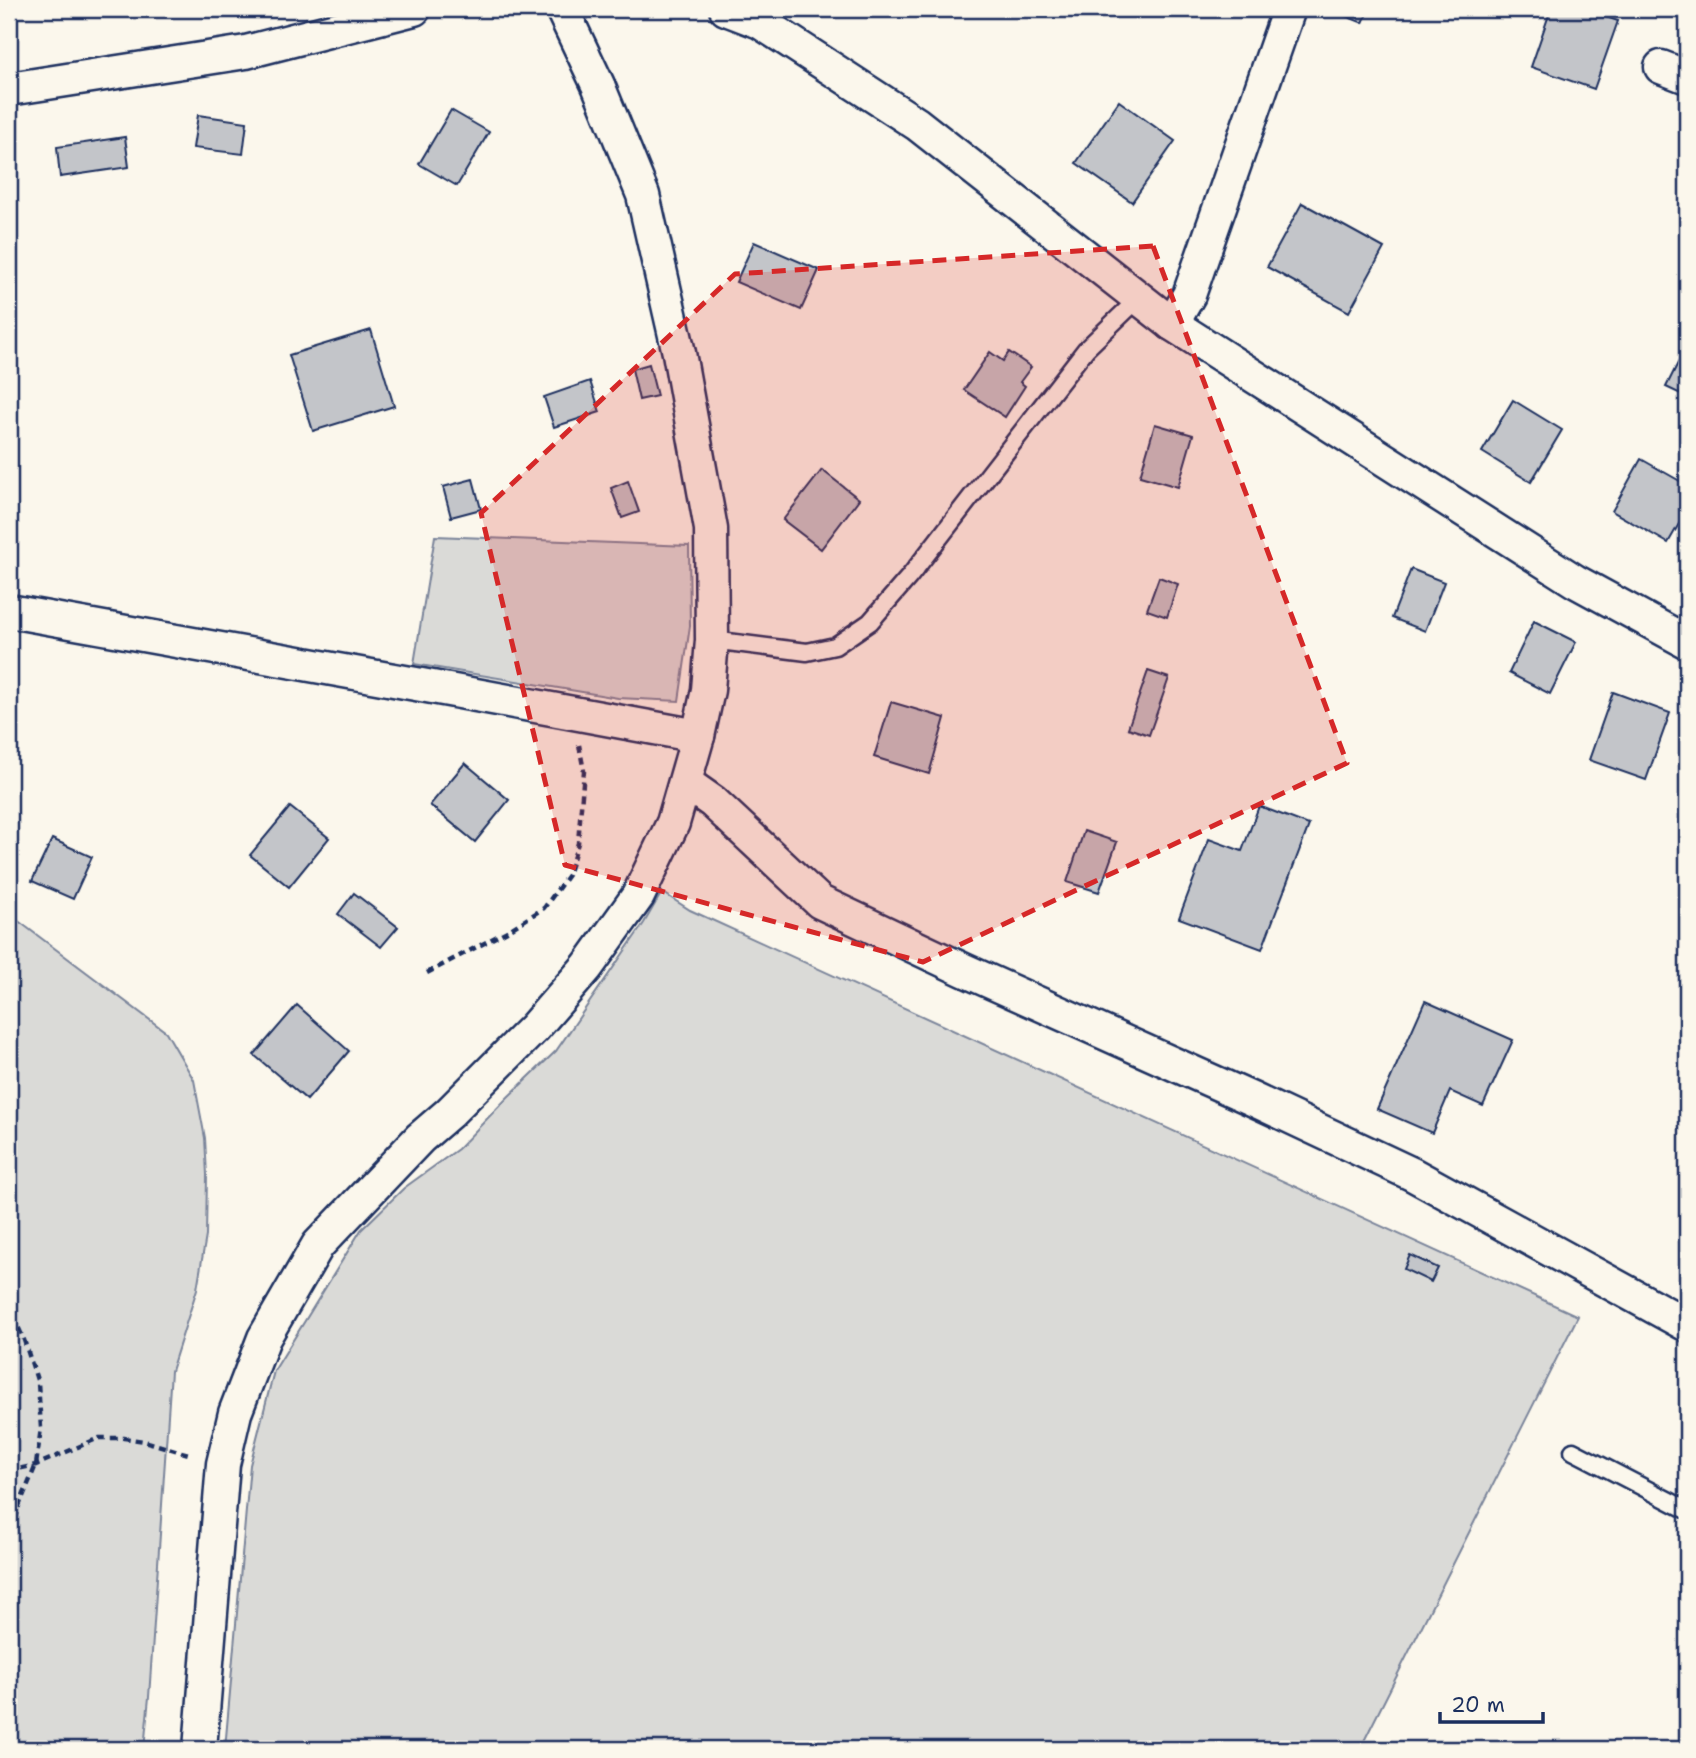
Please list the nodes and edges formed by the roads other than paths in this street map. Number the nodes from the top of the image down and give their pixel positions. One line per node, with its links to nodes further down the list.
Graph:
1 (414, 9): 6 (street)
2 (562, 9): 10 (street)
3 (726, 9): 5 (street)
4 (1289, 9): 8 (street)
5 (761, 15): 7 (street)
6 (9, 89)
7 (1139, 298): 8 (street); 10 (lane)
8 (1172, 324): 11 (street)
9 (9, 611): 12 (street)
10 (712, 640): 12 (street)
11 (1687, 642)
12 (698, 736): 13 (street)
13 (686, 783): 14 (street); 17 (street)
14 (1687, 1325)
15 (1573, 1451): 16 (lane)
16 (1687, 1510)
17 (200, 1749)

